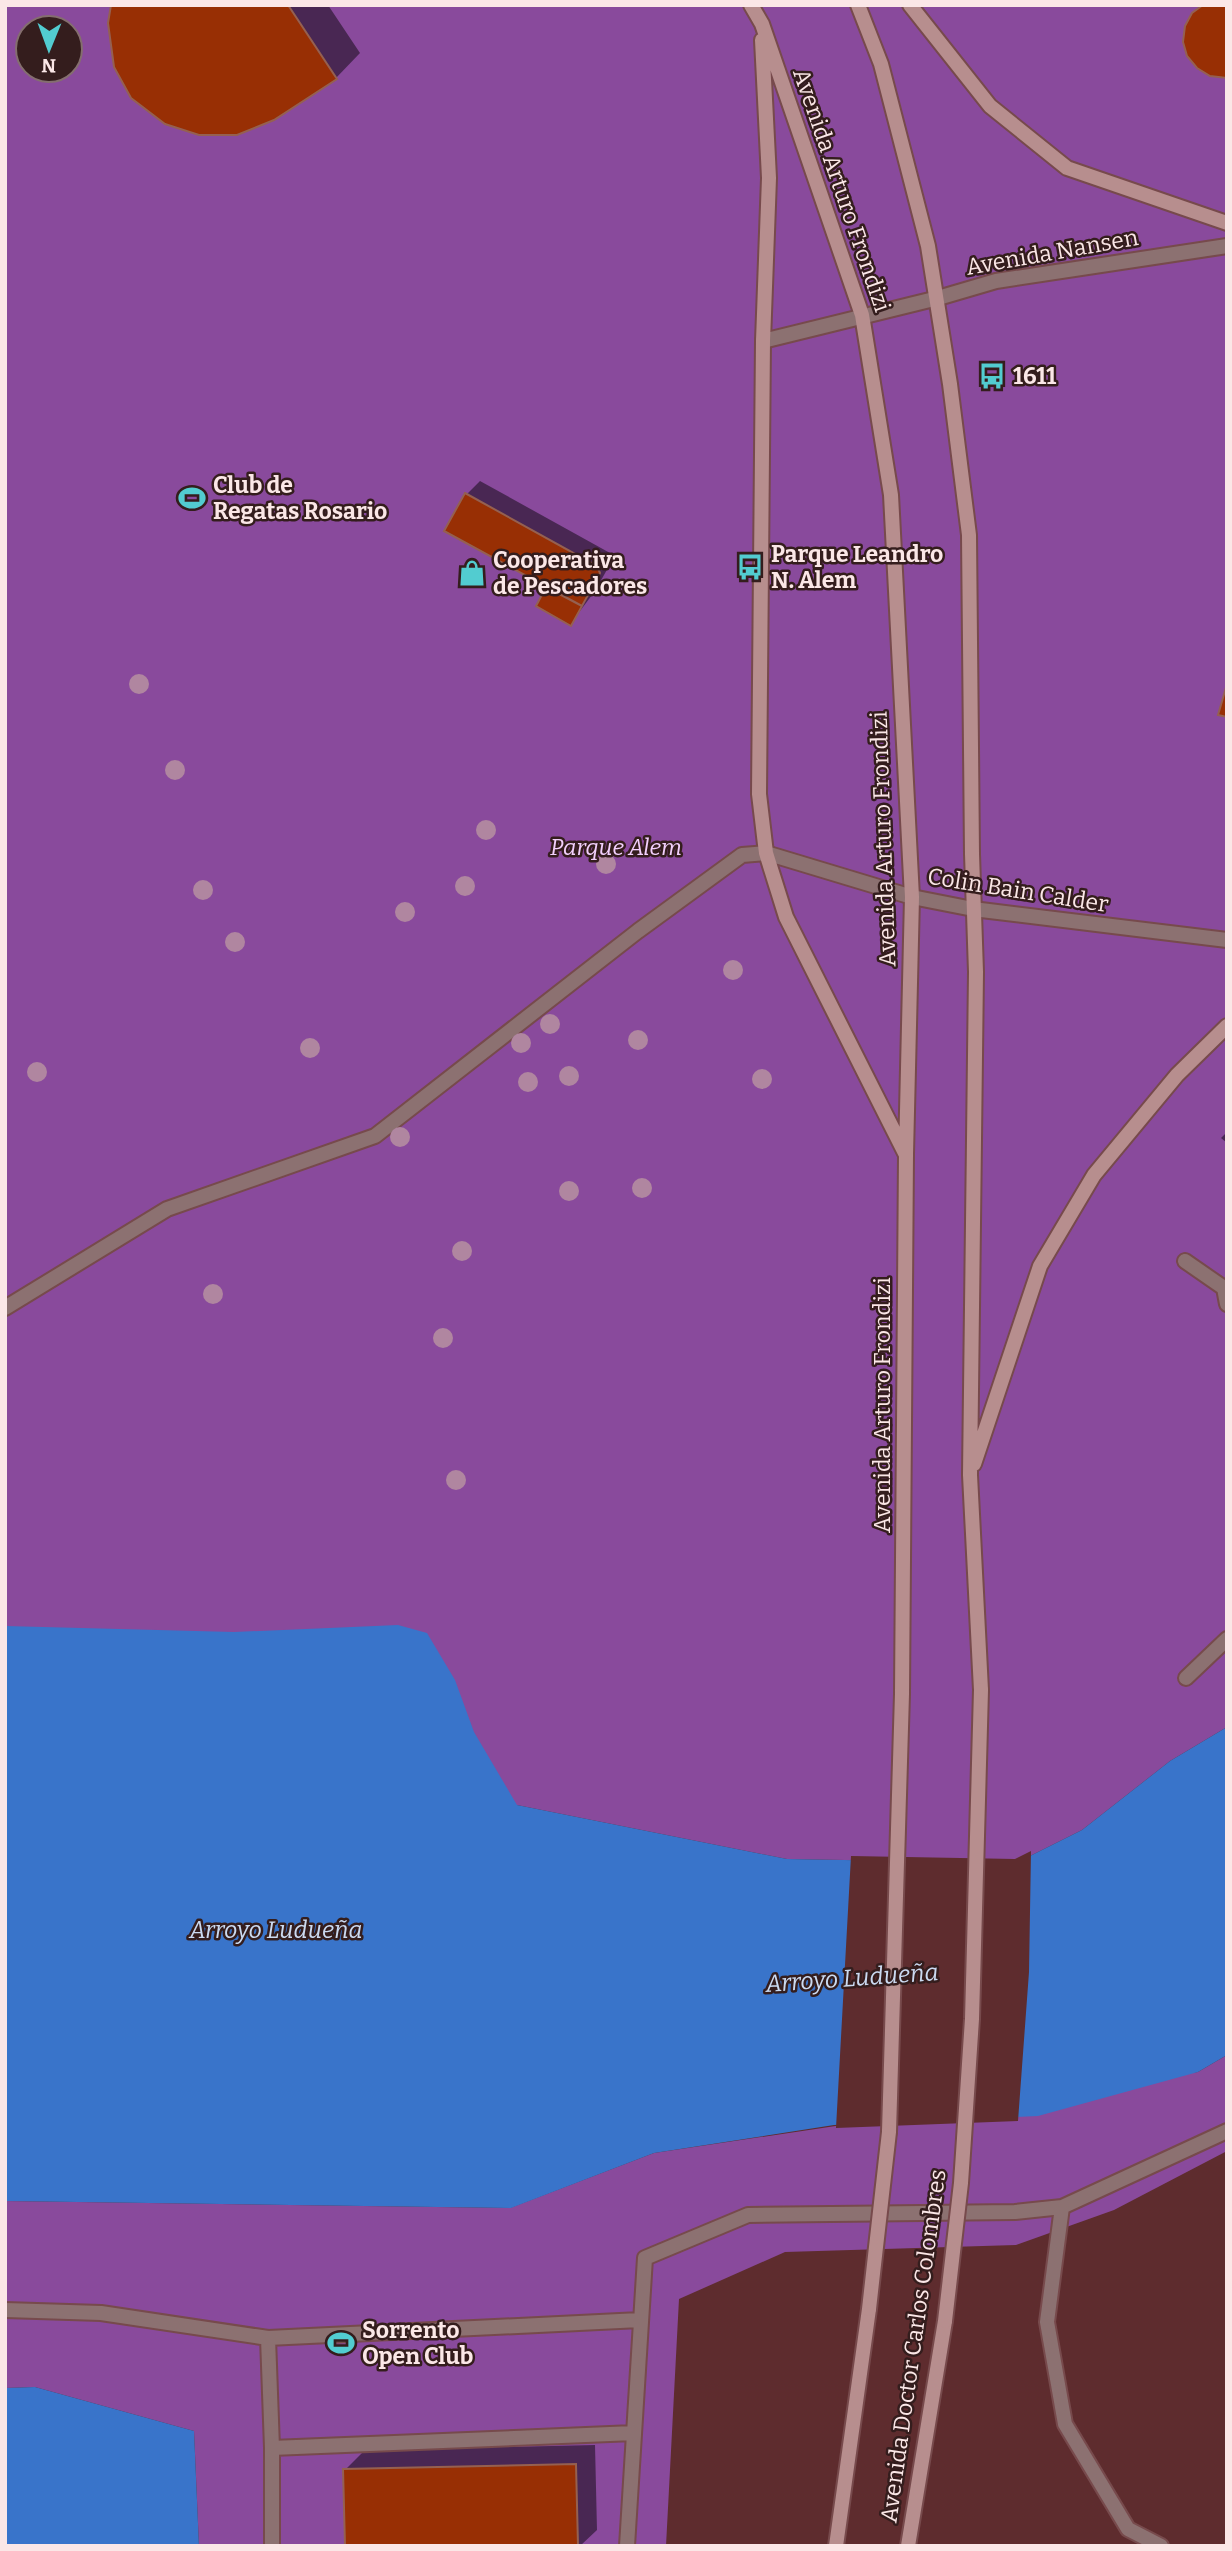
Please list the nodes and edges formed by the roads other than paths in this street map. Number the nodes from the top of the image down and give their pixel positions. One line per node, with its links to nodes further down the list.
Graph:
1 (751, 5): 4 (main road, Avenida Arturo Frondizi)
2 (858, 5): 7 (main road)
3 (910, 5): 5 (main road)
4 (762, 24): 8 (main road, Avenida Arturo Frondizi); 9 (main road)
5 (1227, 223)
6 (1227, 246): 7 (street, Avenida Nansen)
7 (937, 298): 8 (street, Avenida Nansen); 12 (main road)
8 (862, 315): 9 (street, Avenida Nansen); 11 (main road, Avenida Arturo Frondizi)
9 (763, 341): 10 (main road)
10 (766, 853): 11 (street, Colin Bain Calder); 15 (main road); 19 (street)
11 (912, 897): 12 (street, Colin Bain Calder); 15 (main road, Avenida Arturo Frondizi)
12 (973, 909): 13 (street, Colin Bain Calder); 20 (main road)
13 (1227, 940)
14 (1227, 1027): 20 (main road)
15 (906, 1154): 32 (main road, Avenida Arturo Frondizi, bridge)
16 (1185, 1261): 17 (street)
17 (1225, 1287): 18 (street)
18 (1227, 1304)
19 (5, 1308)
20 (970, 1475): 33 (main road, Avenida Doctor Carlos Colombres, bridge)
21 (1227, 1639): 22 (street)
22 (1186, 1678)
23 (1227, 2131): 24 (street)
24 (1062, 2207): 26 (street); 34 (street)
25 (5, 2310): 27 (street)
26 (640, 2320): 27 (street); 28 (street)
27 (268, 2338): 29 (street)
28 (634, 2432): 29 (street); 31 (street)
29 (272, 2448): 30 (street)
30 (272, 2546)
31 (627, 2546)
32 (836, 2546)
33 (908, 2546)
34 (1161, 2546)

